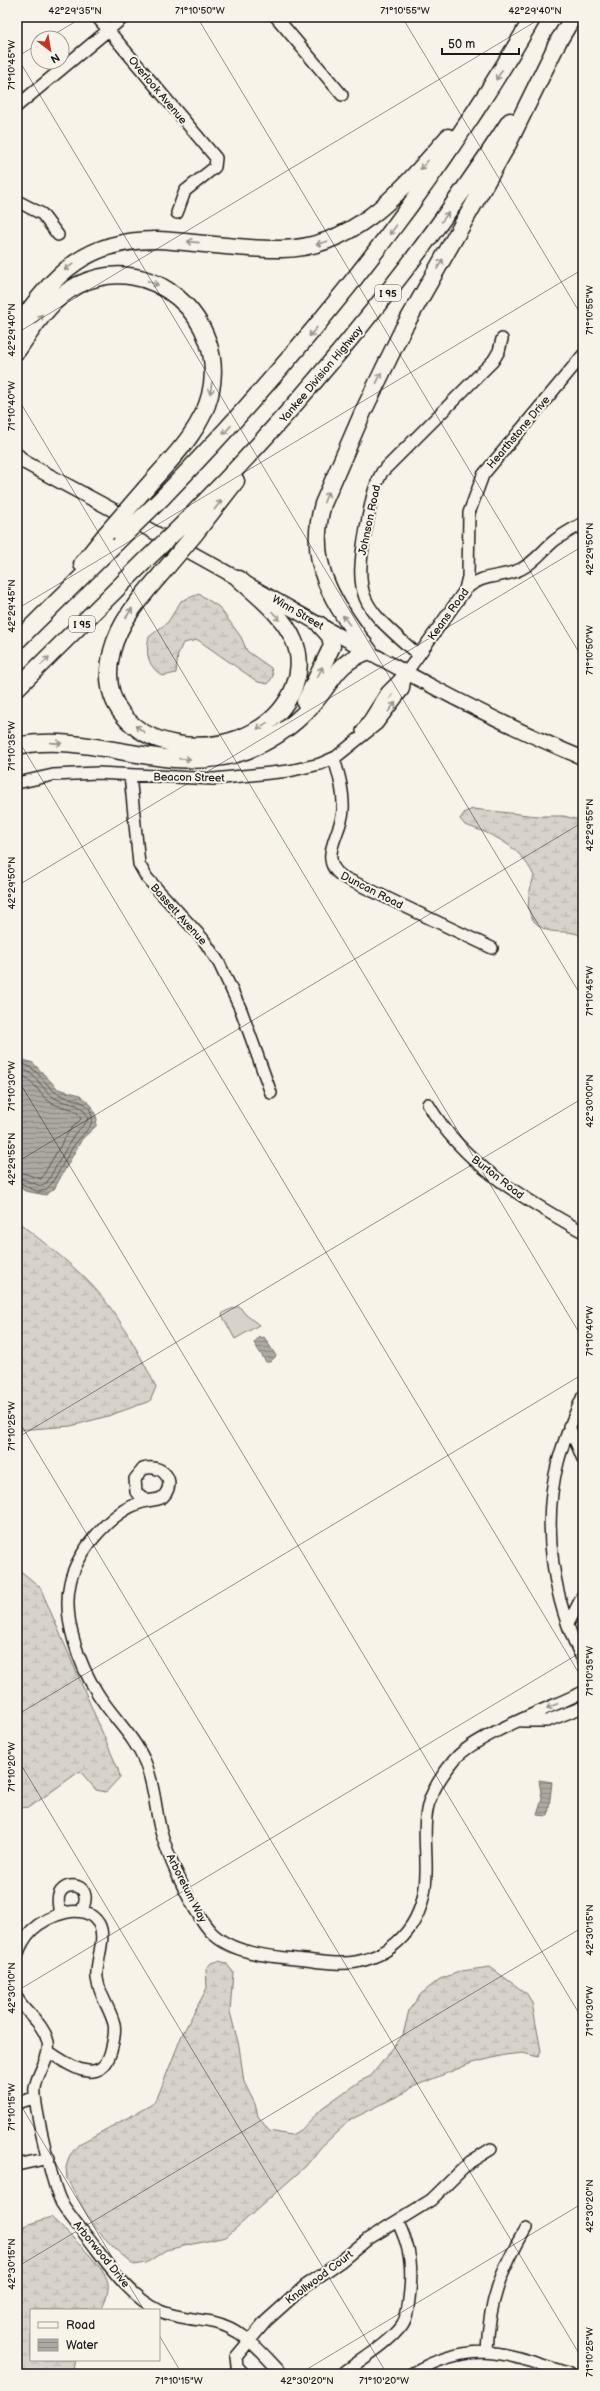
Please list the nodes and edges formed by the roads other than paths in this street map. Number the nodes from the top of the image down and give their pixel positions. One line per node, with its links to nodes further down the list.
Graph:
1 (97, 17): 6 (street, Overlook Avenue)
2 (124, 17): 6 (street)
3 (276, 17): 9 (street)
4 (533, 17): 8 (highway, one-way to 8)
5 (573, 17): 7 (highway, Yankee Division Highway / I 95)
6 (108, 31): 10 (street); 12 (street, Overlook Avenue)
7 (560, 38): 20 (highway, Yankee Division Highway / I 95, one-way to 7); 26 (highway, one-way to 7)
8 (487, 94): 14 (highway, one-way to 14); 21 (highway, one-way to 21, bridge)
9 (342, 95)
10 (19, 100)
11 (17, 201): 13 (street)
12 (177, 212)
13 (58, 235)
14 (17, 327)
15 (502, 339): 27 (street, Johnson Road)
16 (17, 351): 21 (highway, one-way to 21, bridge)
17 (583, 355): 23 (street, Hearthstone Drive)
18 (18, 458): 22 (main road, Winn Street)
19 (583, 523): 23 (street, Keans Road)
20 (189, 530): 22 (highway, one-way to 20, bridge); 29 (highway, I 95, one-way to 20, bridge)
21 (114, 535): 25 (highway)
22 (239, 578): 24 (main road, Winn Street)
23 (465, 590): 27 (street, Keans Road)
24 (320, 625): 26 (main road, Winn Street); 30 (highway, one-way to 24)
25 (20, 639)
26 (369, 651): 28 (main road, Winn Street); 30 (highway)
27 (418, 655): 28 (street, Keans Road)
28 (406, 673): 32 (main road, Winn Street); 33 (street, Beacon Street)
29 (17, 688)
30 (286, 729): 31 (highway, one-way to 30)
31 (17, 746)
32 (583, 758)
33 (334, 759): 34 (street, Beacon Street); 36 (street, Duncan Road)
34 (130, 775): 35 (street, Beacon Street); 37 (street, Bassett Avenue)
35 (17, 782)
36 (492, 948)
37 (271, 1093)
38 (428, 1104): 39 (street, Burton Road)
39 (583, 1232)
40 (583, 1396): 41 (street)
41 (570, 1426): 42 (street); 45 (street)
42 (583, 1459)
43 (147, 1501): 49 (street, Arboretum Way)
44 (583, 1595): 45 (street)
45 (568, 1624): 46 (street)
46 (583, 1660)
47 (583, 1692): 49 (street, Arboretum Way, one-way to 49)
48 (583, 1707): 49 (street, Arboretum Way)
49 (521, 1721)
50 (82, 1912): 51 (street); 51 (street); 54 (street)
51 (60, 1914): 52 (street)
52 (17, 1956)
53 (17, 1998): 54 (street)
54 (48, 2051): 55 (street, Arborwood Drive)
55 (34, 2098): 56 (street); 58 (street, Arborwood Drive)
56 (17, 2103)
57 (491, 2149): 60 (street, Knollwood Court)
58 (49, 2158): 59 (street); 62 (street, Arborwood Drive)
59 (17, 2165)
60 (397, 2221): 64 (street, Knollwood Court); 68 (street)
61 (526, 2228): 65 (street)
62 (158, 2309)
63 (160, 2310): 64 (street, Arborwood Drive)
64 (250, 2340): 66 (street, Knollwood Court); 67 (street, Arborwood Drive)
65 (487, 2351): 69 (street); 70 (street)
66 (244, 2374)
67 (282, 2374)
68 (342, 2374)
69 (411, 2374)
70 (570, 2374)

